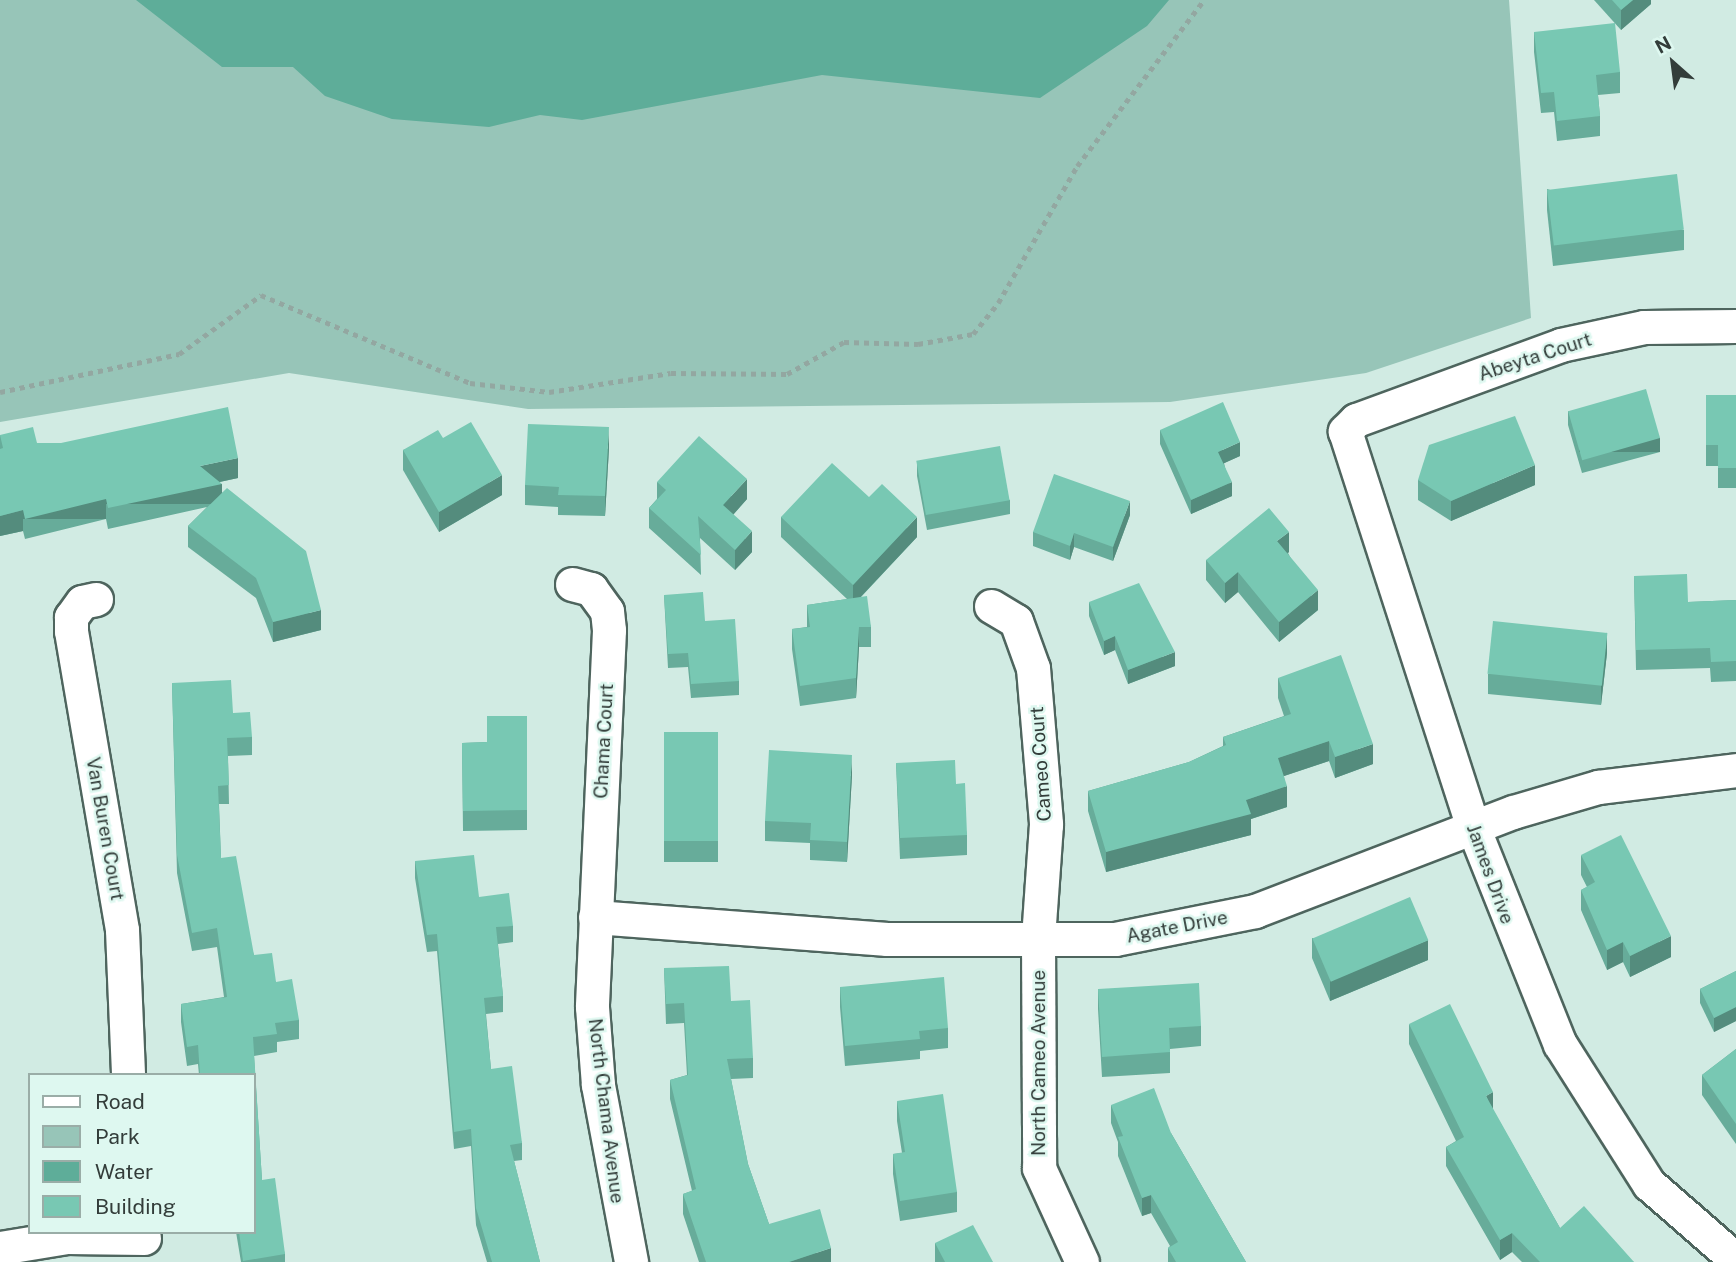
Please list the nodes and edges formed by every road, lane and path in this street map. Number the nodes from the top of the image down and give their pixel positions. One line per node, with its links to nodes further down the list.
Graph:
1 (1204, 0): 3 (path)
2 (1736, 326): 4 (street, Abeyta Court)
3 (0, 392)
4 (1345, 431): 9 (street, James Drive)
5 (572, 584): 10 (street, Chama Court)
6 (96, 598): 12 (street, Van Buren Court)
7 (991, 606): 11 (street, Cameo Court)
8 (1736, 770): 9 (street, Agate Drive)
9 (1473, 827): 11 (street, Agate Drive); 15 (street, James Drive)
10 (595, 917): 11 (street, Agate Drive); 16 (street, North Chama Avenue)
11 (1038, 939): 17 (street, North Cameo Avenue)
12 (128, 1073)
13 (145, 1244): 14 (street)
14 (0, 1248)
15 (1736, 1260)
16 (631, 1262)
17 (1083, 1262)

